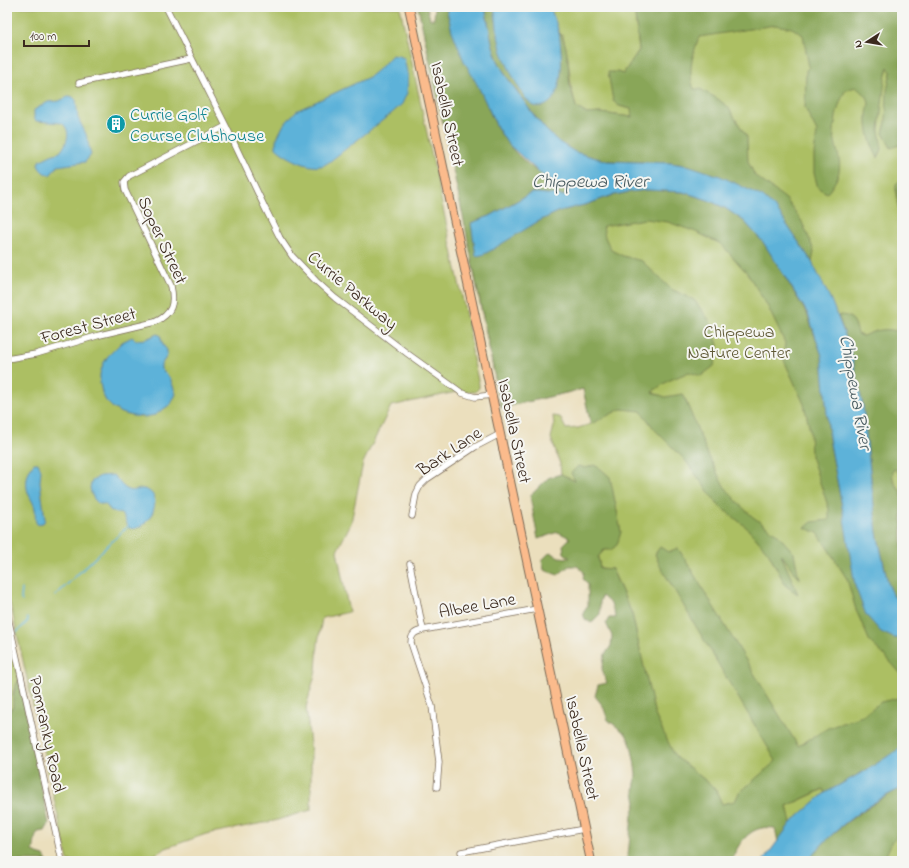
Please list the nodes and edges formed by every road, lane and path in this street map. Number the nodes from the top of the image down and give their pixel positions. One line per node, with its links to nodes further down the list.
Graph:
1 (166, 7): 3 (street, Currie Parkway)
2 (409, 7): 8 (highway, Isabella Street)
3 (191, 59): 4 (street); 5 (street, Currie Parkway)
4 (80, 83)
5 (226, 126): 6 (street, Soper Street); 8 (street, Currie Parkway)
6 (171, 309): 7 (street, Forest Street)
7 (7, 360)
8 (492, 395): 9 (highway, Isabella Street)
9 (500, 434): 10 (street, Bark Lane); 12 (highway, Isabella Street)
10 (412, 516)
11 (410, 564): 14 (street)
12 (537, 609): 14 (street, Albee Lane); 16 (highway, Isabella Street)
13 (7, 613): 18 (street, Pomranky Road)
14 (423, 630): 15 (street)
15 (437, 787)
16 (584, 829): 17 (street); 19 (highway, Isabella Street)
17 (461, 852)
18 (62, 861)
19 (591, 861)

